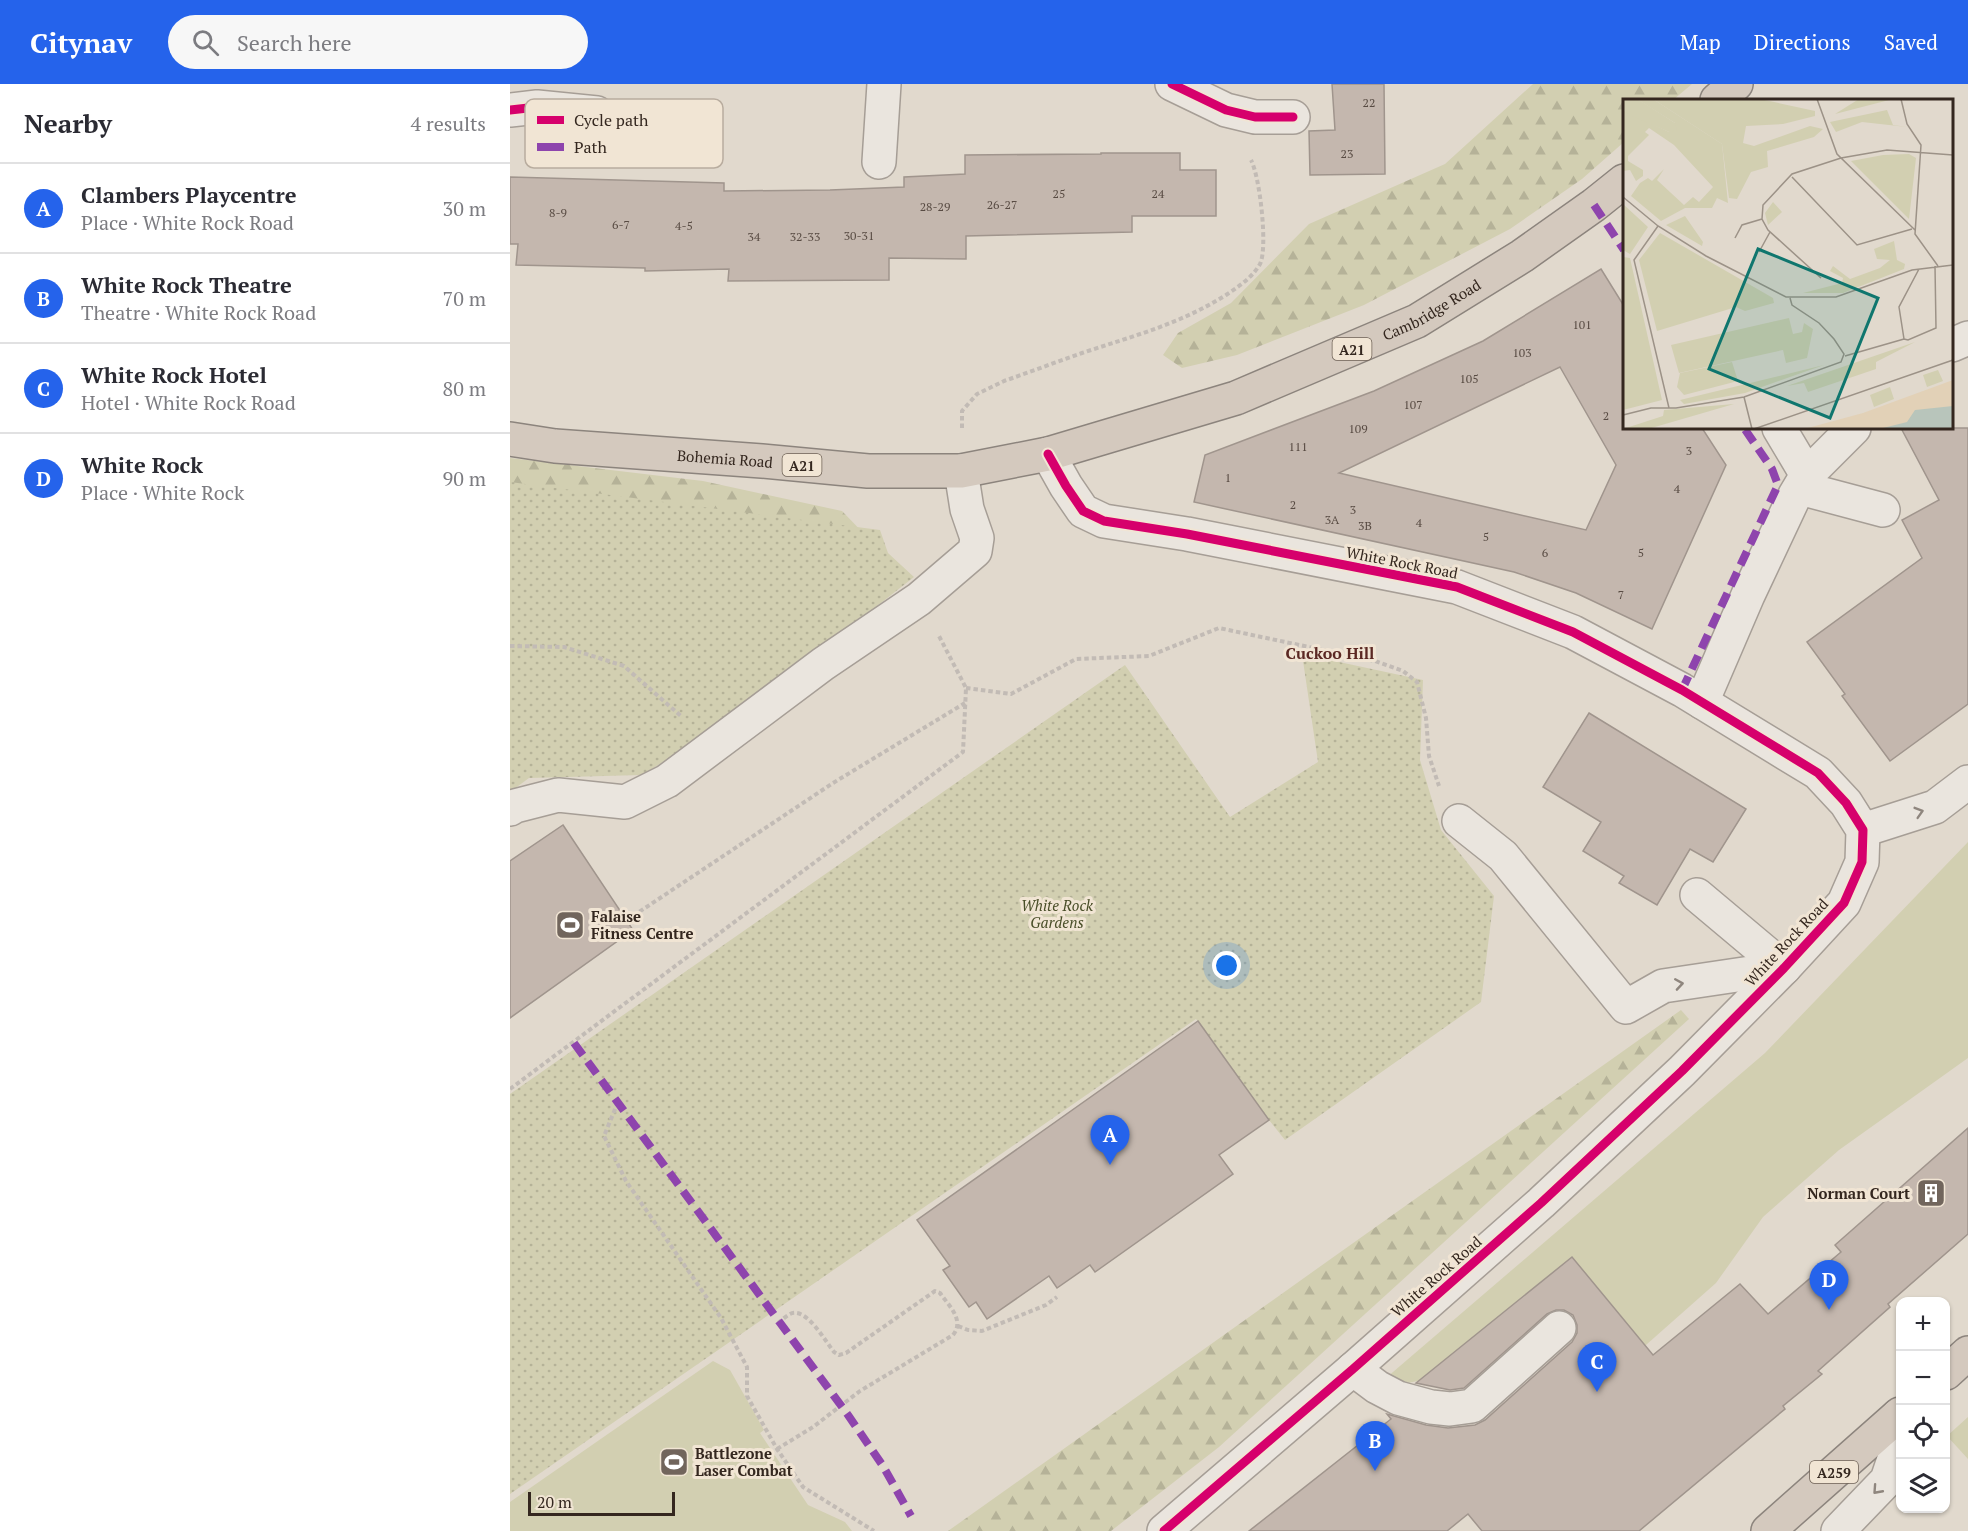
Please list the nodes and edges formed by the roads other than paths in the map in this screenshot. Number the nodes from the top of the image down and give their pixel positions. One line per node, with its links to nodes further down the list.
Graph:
1 (884, 84): 6 (street)
2 (1172, 84): 5 (street)
3 (1736, 84): 4 (highway)
4 (1719, 99)
5 (1293, 117)
6 (879, 162)
7 (1623, 182): 13 (highway, Cambridge Road / A21)
8 (1968, 338): 9 (street)
9 (1953, 345)
10 (1779, 429): 15 (street)
11 (1853, 429): 15 (street)
12 (510, 439): 14 (highway, Bohemia Road / A21)
13 (1048, 454): 14 (highway, Bohemia Road / A21); 17 (street, White Rock Road)
14 (961, 471): 19 (street)
15 (1803, 482): 16 (street); 17 (street)
16 (1883, 510)
17 (1702, 702): 21 (street, White Rock Road)
18 (1968, 782): 21 (street, one-way to 18)
19 (510, 809)
20 (1459, 821): 23 (street, one-way to 23)
21 (1863, 830): 23 (street, White Rock Road)
22 (1697, 895): 23 (street)
23 (1784, 968): 26 (street, White Rock Road)
24 (1559, 1328): 26 (street)
25 (1968, 1353): 27 (highway)
26 (1353, 1369): 30 (street, White Rock Road)
27 (1950, 1369)
28 (1896, 1418): 31 (highway, A259)
29 (1896, 1454): 32 (street, one-way to 32)
30 (1164, 1531)
31 (1768, 1531)
32 (1838, 1531)

